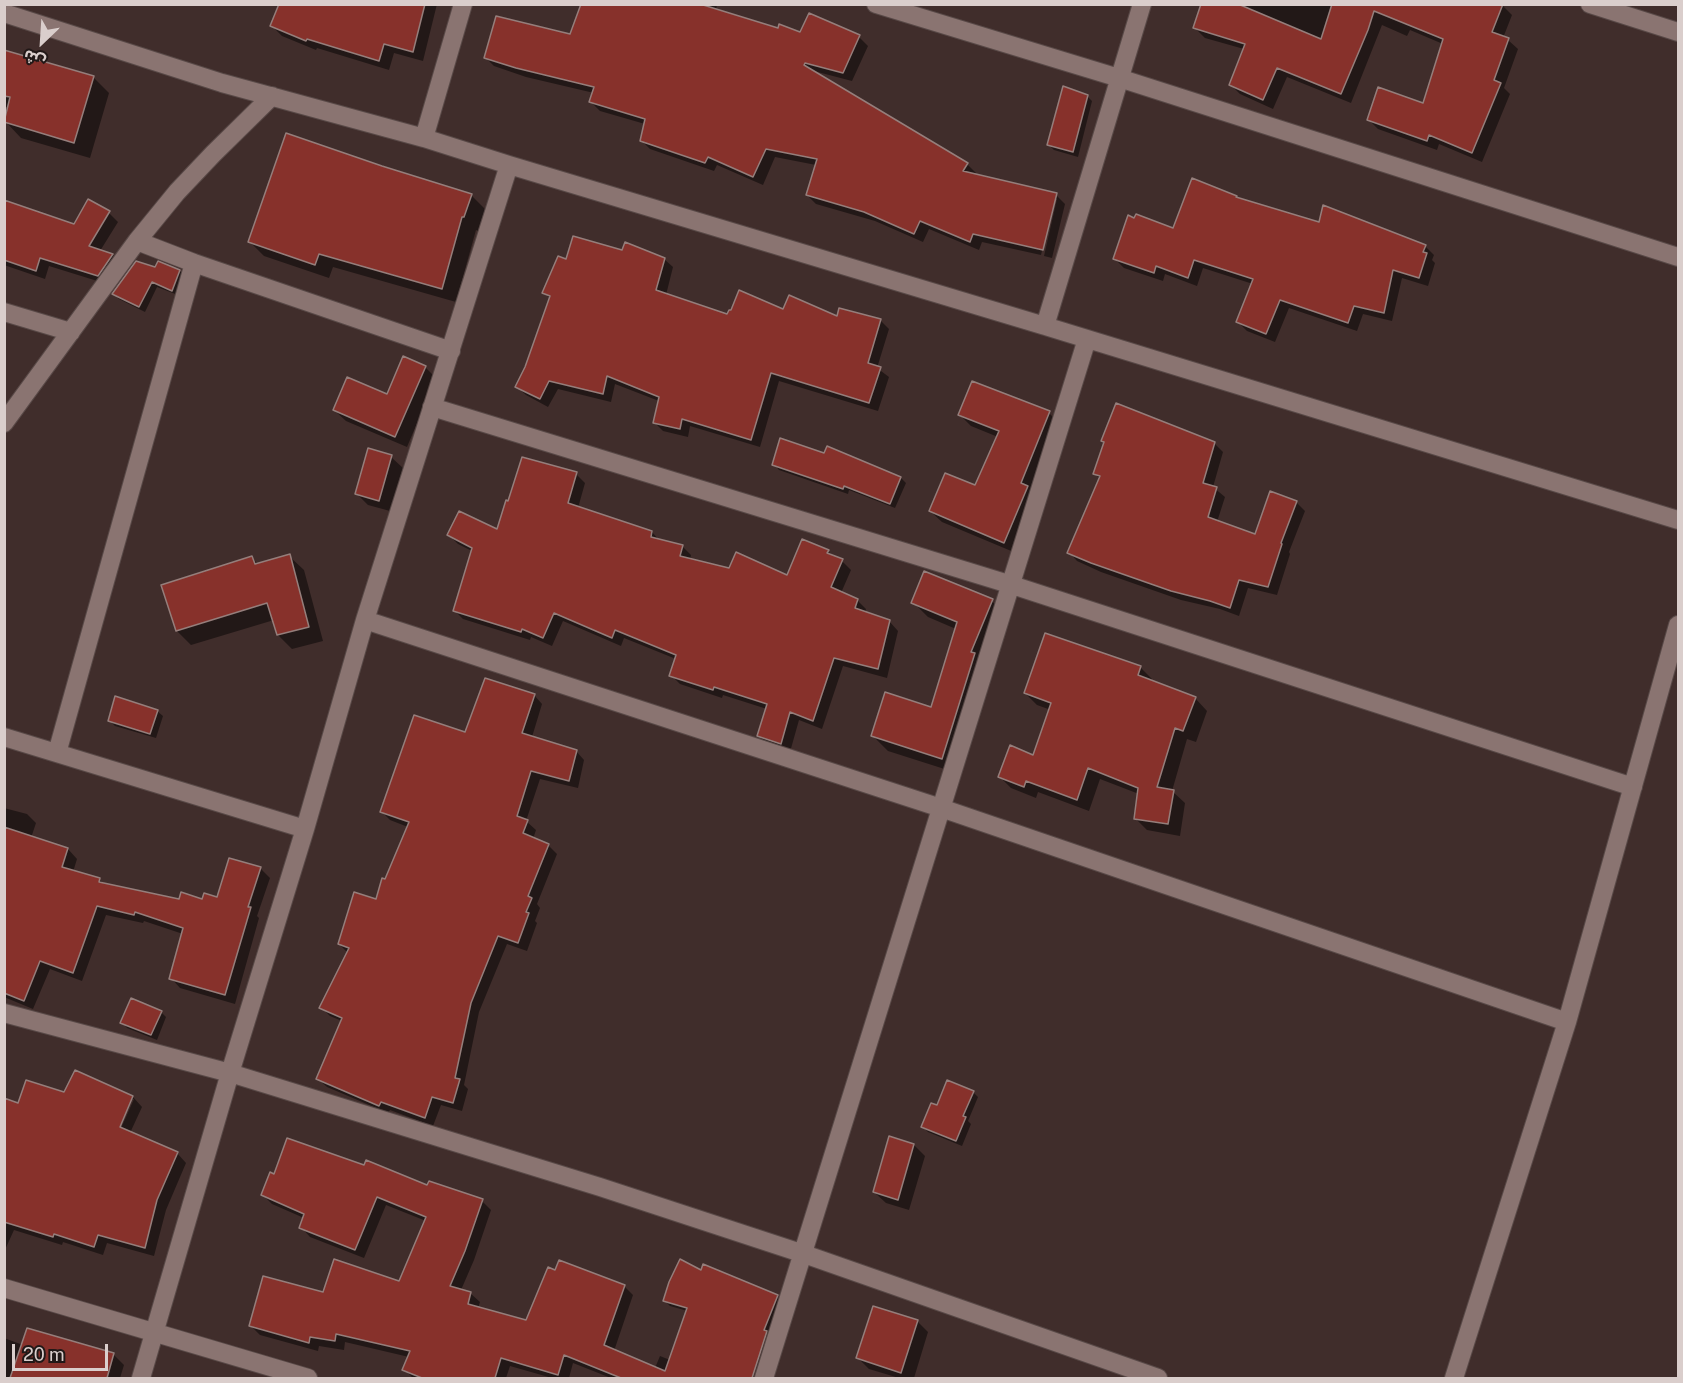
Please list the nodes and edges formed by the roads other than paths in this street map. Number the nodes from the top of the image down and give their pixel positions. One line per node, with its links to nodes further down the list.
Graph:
1 (463, 4): 9 (street)
2 (876, 4): 7 (street)
3 (1142, 4): 7 (street)
4 (1590, 4): 6 (street)
5 (4, 13): 8 (street)
6 (1678, 32)
7 (1119, 78): 12 (street); 15 (street)
8 (272, 96): 9 (street); 11 (street)
9 (424, 138): 10 (street)
10 (509, 165): 15 (street); 18 (street)
11 (137, 241): 13 (street); 16 (street)
12 (1678, 257)
13 (194, 263): 18 (street); 26 (street)
14 (4, 312): 16 (street)
15 (1045, 326): 17 (street)
16 (71, 332): 20 (street)
17 (1087, 339): 21 (street); 22 (street)
18 (451, 351): 19 (street)
19 (432, 407): 22 (street); 23 (street)
20 (4, 423)
21 (1678, 520)
22 (1011, 585): 27 (street); 28 (street)
23 (365, 620): 28 (street); 29 (street)
24 (1678, 625): 27 (street)
25 (4, 737): 26 (street)
26 (57, 753): 29 (street)
27 (1633, 787): 31 (street)
28 (941, 808): 31 (street); 33 (street)
29 (305, 829): 32 (street)
30 (4, 1013): 32 (street)
31 (1567, 1022): 40 (street)
32 (230, 1073): 33 (street); 35 (street)
33 (804, 1254): 38 (street); 39 (street)
34 (4, 1288): 35 (street)
35 (155, 1334): 36 (street); 37 (street)
36 (141, 1378)
37 (308, 1378)
38 (764, 1378)
39 (1158, 1378)
40 (1454, 1378)

